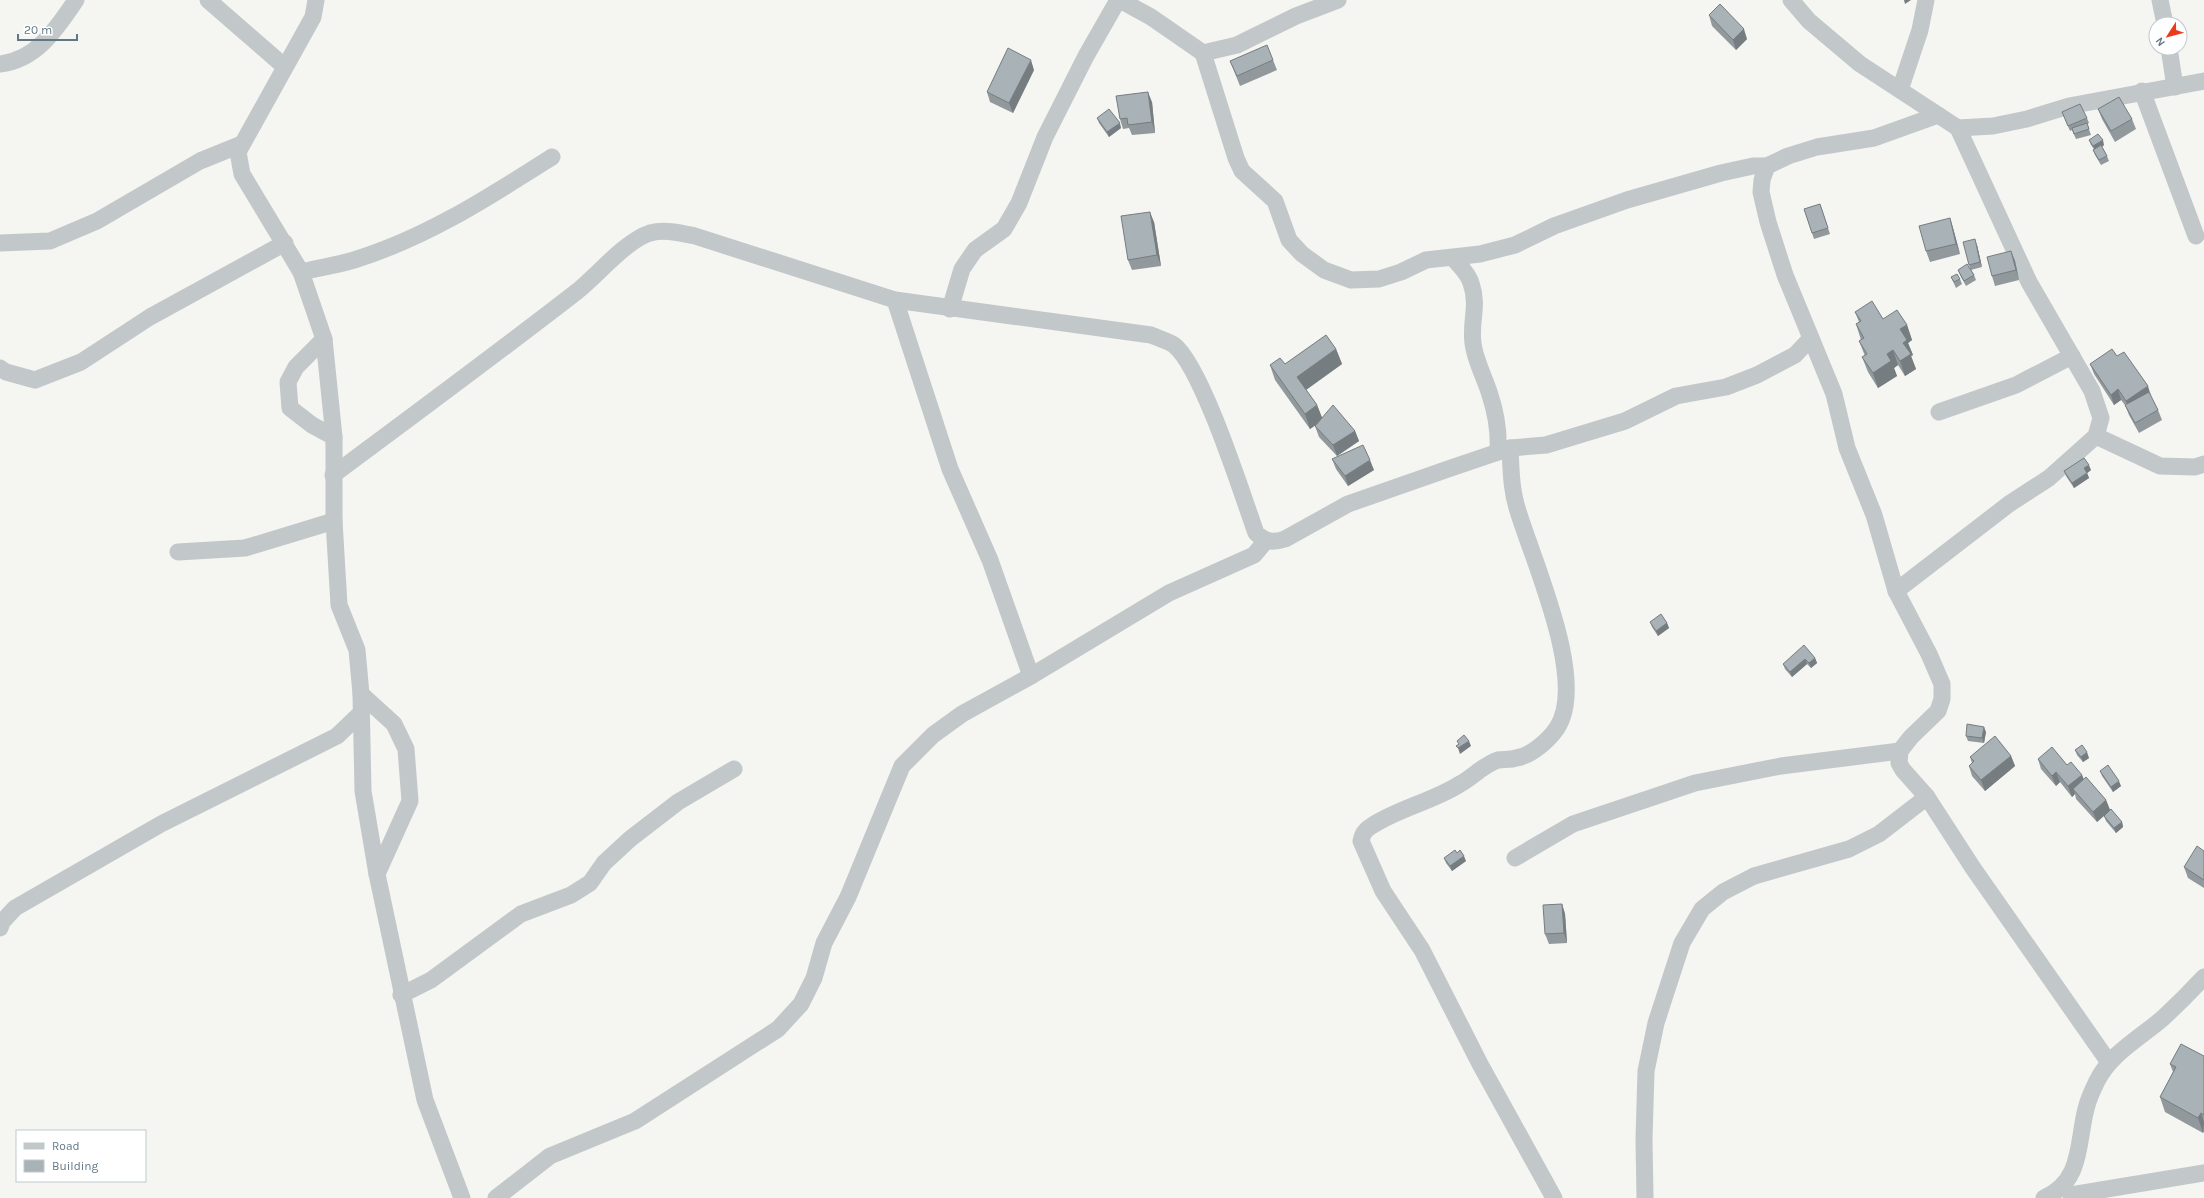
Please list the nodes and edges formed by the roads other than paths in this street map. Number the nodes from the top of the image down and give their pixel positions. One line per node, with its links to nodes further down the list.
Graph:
1 (76, 0): 12 (street)
2 (208, 0): 13 (street)
3 (316, 0): 13 (street)
4 (1119, 0): 10 (street); 29 (street)
5 (1338, 0): 10 (street)
6 (1791, 0): 16 (street)
7 (1926, 0): 16 (street)
8 (2160, 0): 9 (street)
9 (2163, 16)
10 (1203, 53): 26 (street)
11 (2170, 56): 15 (street)
12 (0, 64)
13 (285, 67): 20 (street)
14 (2204, 82): 15 (street)
15 (2175, 87): 17 (street)
16 (1900, 90): 18 (street)
17 (2142, 91): 19 (street); 23 (street)
18 (1938, 115): 19 (street); 22 (street)
19 (1958, 128): 32 (street)
20 (242, 144): 24 (street); 25 (street)
21 (552, 157): 27 (street)
22 (1767, 166): 26 (street); 30 (street)
23 (2196, 236)
24 (0, 243)
25 (285, 243): 27 (street); 33 (street)
26 (1453, 258): 37 (street)
27 (301, 272): 31 (street)
28 (894, 300): 29 (street); 39 (street); 44 (street)
29 (950, 309): 41 (street)
30 (1811, 338): 37 (street); 43 (street)
31 (324, 339): 36 (street); 36 (street)
32 (2072, 356): 34 (street); 35 (street)
33 (0, 368)
34 (1939, 412)
35 (2096, 436): 38 (street); 43 (street)
36 (334, 437): 39 (street)
37 (1504, 450): 41 (street); 60 (street)
38 (2204, 464)
39 (333, 475): 40 (street)
40 (334, 521): 42 (street); 45 (street)
41 (1264, 540): 44 (street)
42 (178, 552)
43 (1896, 591): 47 (street)
44 (1031, 676): 59 (street)
45 (361, 694): 46 (street); 51 (street)
46 (360, 714): 51 (street); 52 (street)
47 (1900, 751): 49 (street); 50 (street)
48 (734, 769): 54 (street)
49 (1927, 797): 55 (street); 61 (street)
50 (1515, 858)
51 (377, 874): 54 (street)
52 (0, 928)
53 (2204, 977): 55 (street)
54 (401, 995): 58 (street)
55 (2108, 1061): 57 (street)
56 (2204, 1174): 57 (street)
57 (2070, 1192): 62 (street)
58 (462, 1198)
59 (496, 1198)
60 (1554, 1198)
61 (1645, 1198)
62 (2044, 1198)

